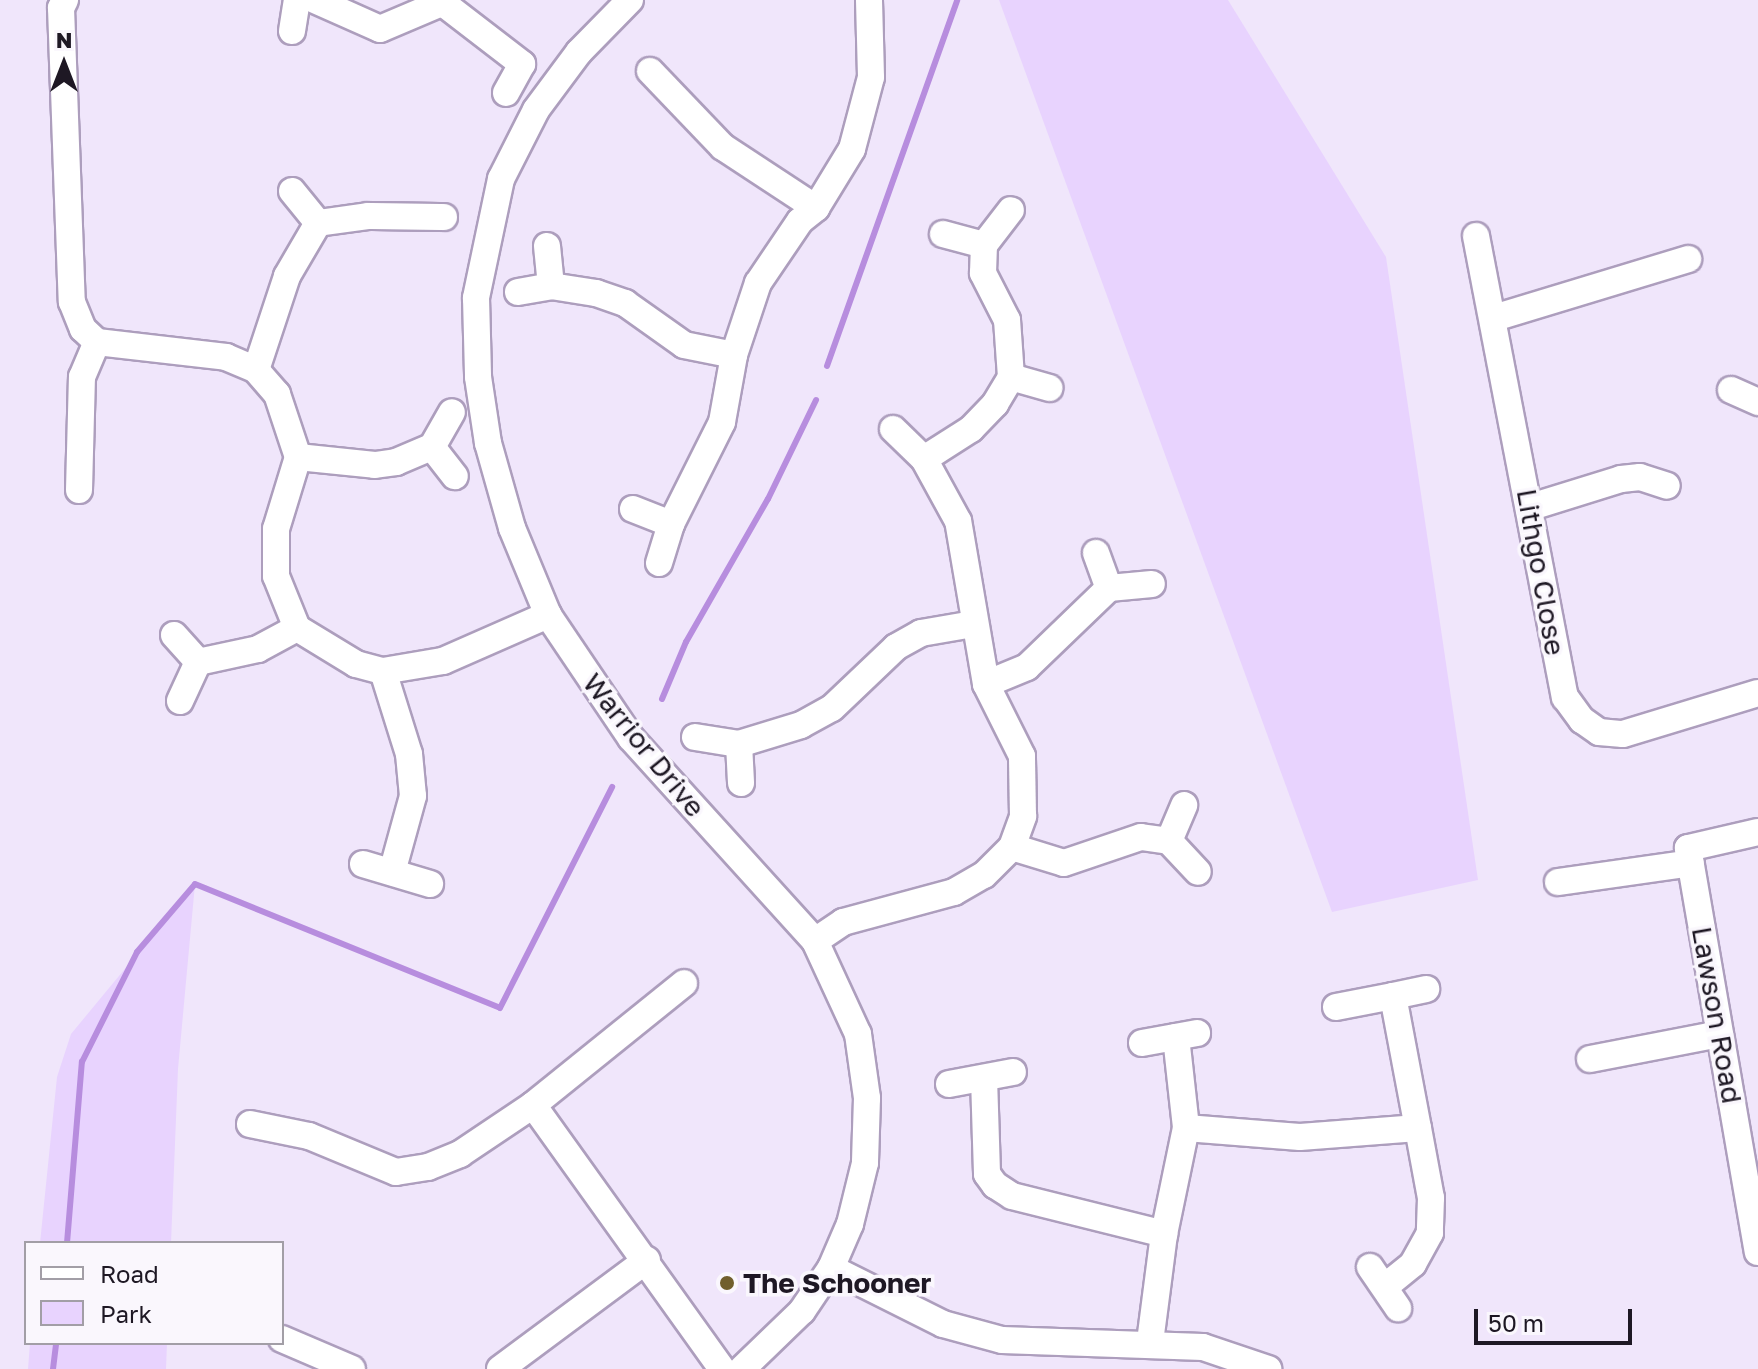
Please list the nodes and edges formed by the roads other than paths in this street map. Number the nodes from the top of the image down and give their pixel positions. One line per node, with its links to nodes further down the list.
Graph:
1 (65, 0): 23 (street)
2 (297, 0): 7 (street)
3 (315, 0): 6 (street)
4 (630, 0): 45 (street, Warrior Drive)
5 (869, 0): 11 (street)
6 (439, 2): 9 (street)
7 (292, 31)
8 (650, 71): 11 (street)
9 (506, 93)
10 (292, 191): 14 (street)
11 (816, 208): 24 (street)
12 (1011, 210): 17 (street)
13 (444, 217): 14 (street)
14 (318, 223): 25 (street)
15 (943, 234): 17 (street)
16 (1476, 236): 22 (street, Lithgo Close)
17 (984, 245): 26 (street)
18 (547, 246): 20 (street)
19 (1688, 259): 22 (street)
20 (551, 286): 21 (street); 24 (street)
21 (518, 292)
22 (1494, 318): 38 (street, Lithgo Close)
23 (97, 342): 25 (street); 37 (street)
24 (734, 355): 40 (street)
25 (256, 370): 33 (street)
26 (1011, 377): 27 (street); 34 (street)
27 (1049, 388)
28 (1731, 390): 29 (street)
29 (1758, 402)
30 (452, 412): 32 (street)
31 (893, 429): 34 (street)
32 (432, 447): 33 (street); 35 (street)
33 (298, 457): 47 (street)
34 (924, 459): 46 (street)
35 (455, 476)
36 (1667, 486): 38 (street)
37 (79, 490)
38 (1531, 507): 52 (street, Lithgo Close)
39 (633, 509): 40 (street)
40 (671, 524): 42 (street)
41 (1096, 553): 44 (street)
42 (659, 563)
43 (1152, 584): 44 (street)
44 (1109, 588): 51 (street)
45 (548, 615): 50 (street); 67 (street, Warrior Drive)
46 (973, 624): 51 (street); 55 (street)
47 (297, 628): 49 (street); 50 (street)
48 (174, 635): 49 (street)
49 (198, 662): 53 (street)
50 (383, 671): 63 (street)
51 (986, 684): 60 (street)
52 (1758, 693)
53 (180, 701)
54 (695, 737): 55 (street)
55 (739, 744): 56 (street)
56 (741, 783)
57 (1184, 805): 59 (street)
58 (1758, 832): 61 (street)
59 (1169, 841): 60 (street); 64 (street)
60 (1012, 847): 67 (street)
61 (1691, 863): 65 (street); 72 (street, Lawson Road)
62 (363, 864): 63 (street)
63 (392, 872): 66 (street)
64 (1198, 872)
65 (1558, 882)
66 (430, 884)
67 (815, 941): 85 (street, Warrior Drive)
68 (684, 983): 78 (street)
69 (1426, 989): 70 (street)
70 (1393, 996): 71 (street); 81 (street)
71 (1336, 1007)
72 (1720, 1034): 74 (street); 83 (street, Lawson Road)
73 (1142, 1043): 80 (street)
74 (1590, 1059)
75 (1013, 1072): 76 (street)
76 (984, 1078): 77 (street); 82 (street)
77 (949, 1084)
78 (533, 1105): 79 (street); 84 (street)
79 (250, 1124)
80 (1186, 1128): 81 (street); 82 (street)
81 (1418, 1128): 86 (street)
82 (1164, 1234): 88 (street)
83 (1758, 1252)
84 (647, 1260): 91 (street); 92 (street)
85 (831, 1268): 88 (street); 93 (street, Warrior Drive)
86 (1384, 1287)
87 (284, 1340): 90 (street)
88 (1150, 1342): 89 (street)
89 (1255, 1366)
90 (352, 1369)
91 (500, 1369)
92 (722, 1369)
93 (742, 1369)

